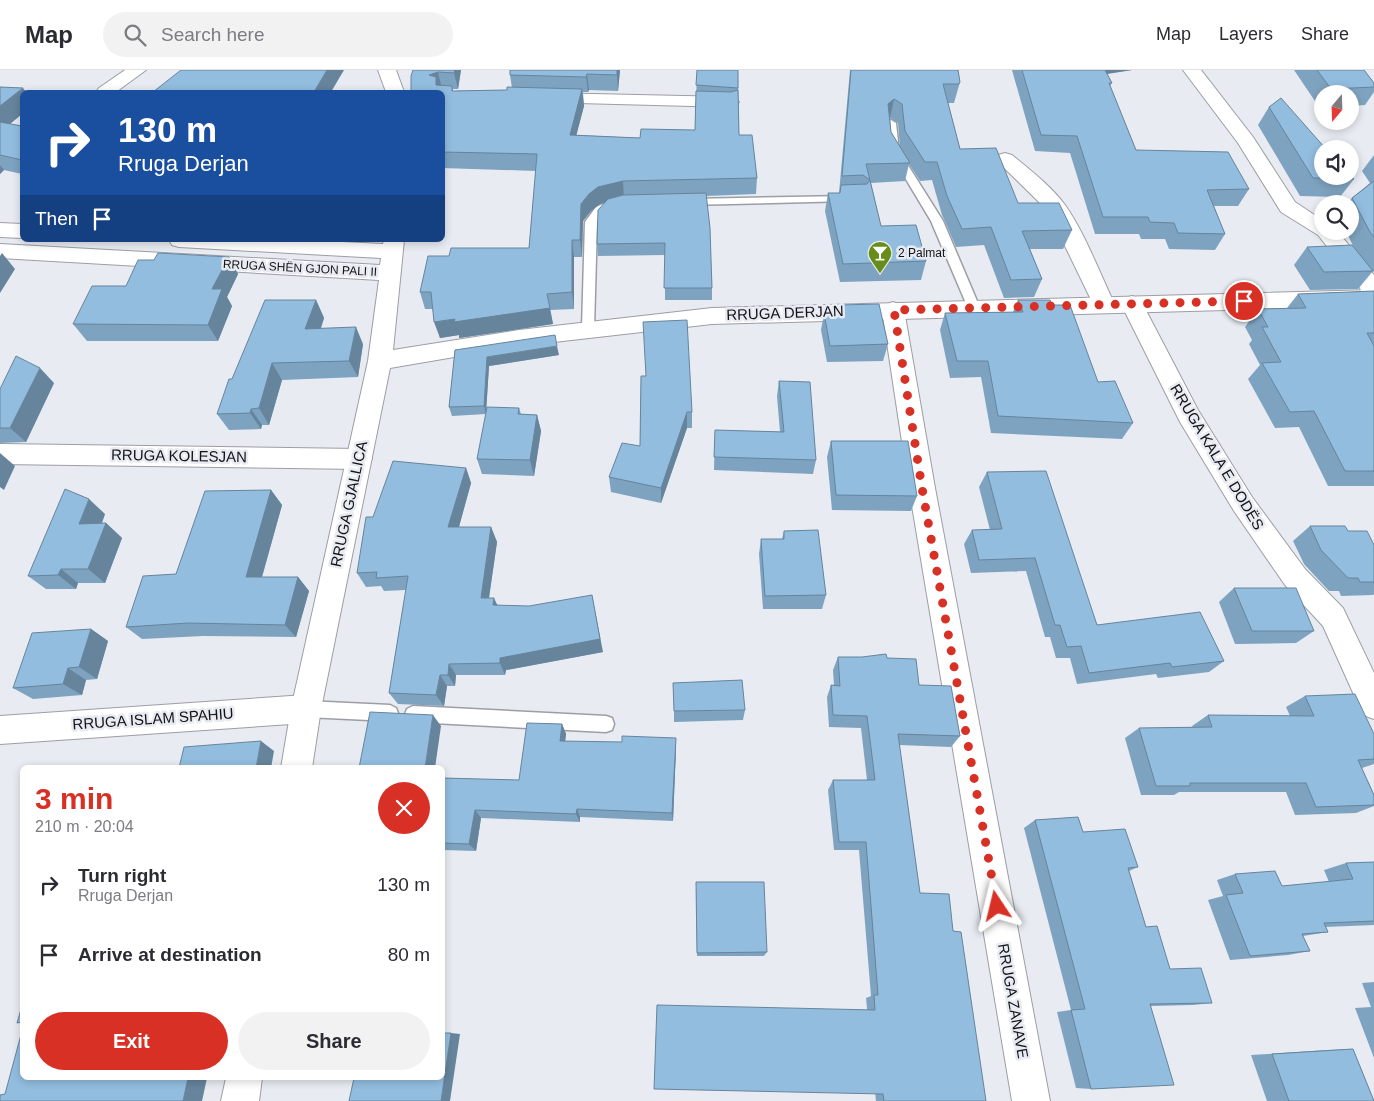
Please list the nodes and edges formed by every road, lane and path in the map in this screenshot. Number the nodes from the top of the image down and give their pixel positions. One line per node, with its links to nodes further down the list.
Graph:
1 (137, 70): 4 (street)
2 (388, 70): 5 (street)
3 (1192, 70): 13 (street)
4 (108, 90)
5 (394, 90)
6 (529, 97): 7 (street)
7 (730, 102)
8 (891, 123): 23 (lane)
9 (1005, 159): 22 (street)
10 (859, 199): 11 (lane)
11 (673, 202)
12 (624, 203): 25 (lane)
13 (1314, 224)
14 (0, 230): 15 (street)
15 (20, 231)
16 (1334, 240): 20 (street)
17 (207, 242): 19 (street, RRUGA SHËN GJON PALI II)
18 (0, 251): 19 (street, RRUGA SHËN GJON PALI II)
19 (392, 255): 26 (street, RRUGA GJALLICA)
20 (1374, 298): 21 (street, RRUGA DERJAN)
21 (1132, 304): 22 (street, RRUGA DERJAN); 29 (street, RRUGA KALA E DODËS)
22 (1104, 305): 23 (street, RRUGA DERJAN)
23 (974, 308): 24 (street, RRUGA DERJAN)
24 (894, 310): 25 (street, RRUGA DERJAN); 36 (street, RRUGA ZANAVE)
25 (588, 328): 26 (street, RRUGA DERJAN)
26 (380, 361): 28 (street, RRUGA GJALLICA)
27 (0, 454): 28 (street, RRUGA KOLESJAN)
28 (359, 459): 30 (street, RRUGA GJALLICA)
29 (1374, 705)
30 (306, 709): 31 (lane); 32 (street, RRUGA ISLAM SPAHIU); 33 (street, RRUGA GJALLICA)
31 (606, 724)
32 (0, 730)
33 (297, 765)
34 (244, 1080): 35 (street)
35 (240, 1101)
36 (1031, 1101)

